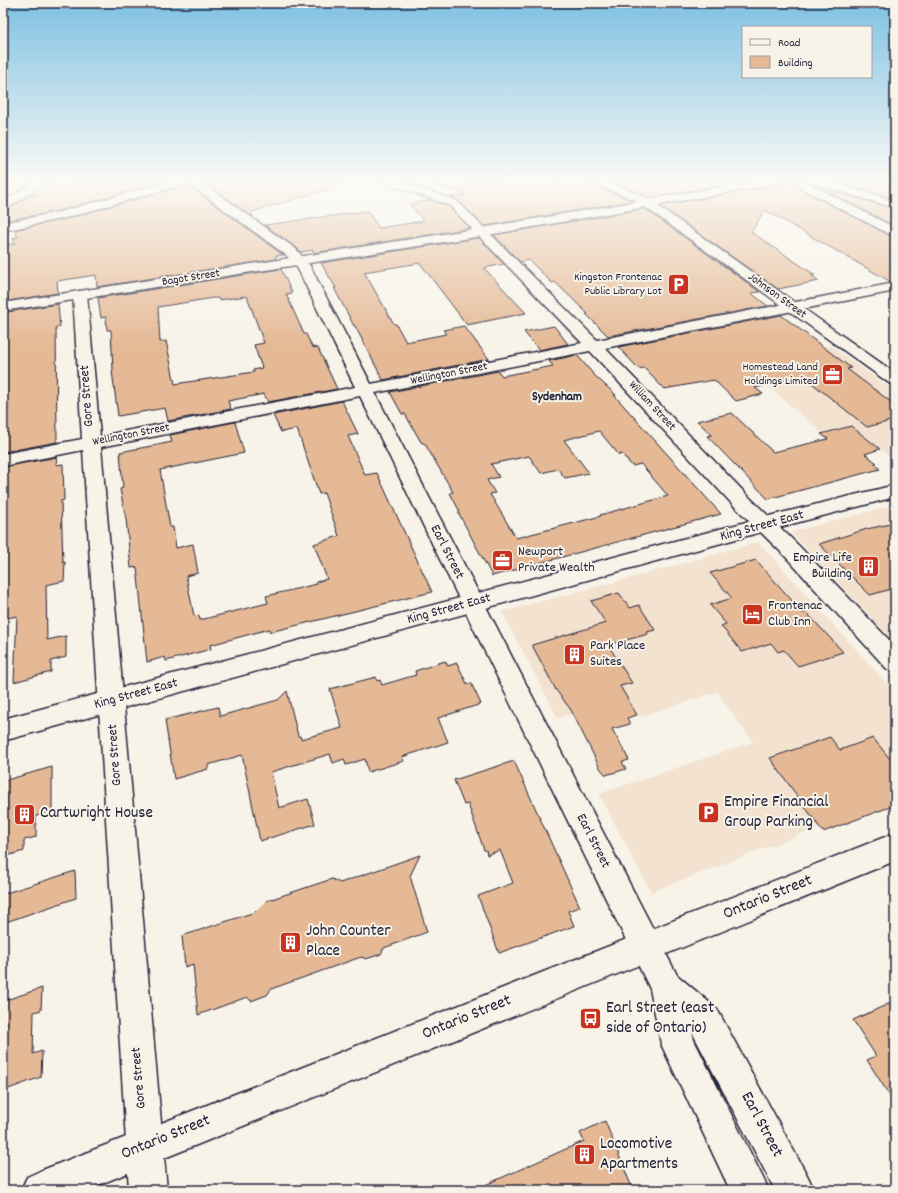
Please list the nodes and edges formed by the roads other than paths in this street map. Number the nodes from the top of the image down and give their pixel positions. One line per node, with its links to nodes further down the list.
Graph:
1 (269, 236): 5 (street, Earl Street)
2 (459, 236): 5 (street, Bagot Street)
3 (486, 236): 10 (street, William Street)
4 (693, 236): 9 (street, Johnson Street)
5 (299, 261): 7 (street, Bagot Street); 12 (street, Earl Street)
6 (895, 287): 9 (street, Wellington Street)
7 (80, 295): 8 (street, Bagot Street); 13 (street, Gore Street)
8 (3, 307)
9 (792, 307): 10 (street, Wellington Street); 11 (street, Johnson Street)
10 (594, 345): 12 (street, Wellington Street); 16 (street, William Street)
11 (895, 380)
12 (366, 390): 13 (street, Wellington Street); 17 (street, Earl Street)
13 (91, 443): 14 (street, Wellington Street); 19 (street, Gore Street)
14 (3, 460)
15 (895, 491): 16 (street, King Street East)
16 (765, 524): 17 (street, King Street East); 18 (street, William Street)
17 (473, 603): 19 (street, King Street East); 22 (street, Earl Street)
18 (895, 662)
19 (111, 701): 20 (street, King Street East); 24 (street, Gore Street)
20 (3, 730)
21 (895, 847): 22 (street, Ontario Street)
22 (646, 947): 23 (street, Earl Street); 24 (street, Ontario Street)
23 (666, 986): 27 (street, Earl Street); 28 (street, Earl Street)
24 (145, 1147): 25 (street, Ontario Street); 26 (street, Gore Street)
25 (40, 1190)
26 (148, 1190)
27 (750, 1190)
28 (795, 1190)

